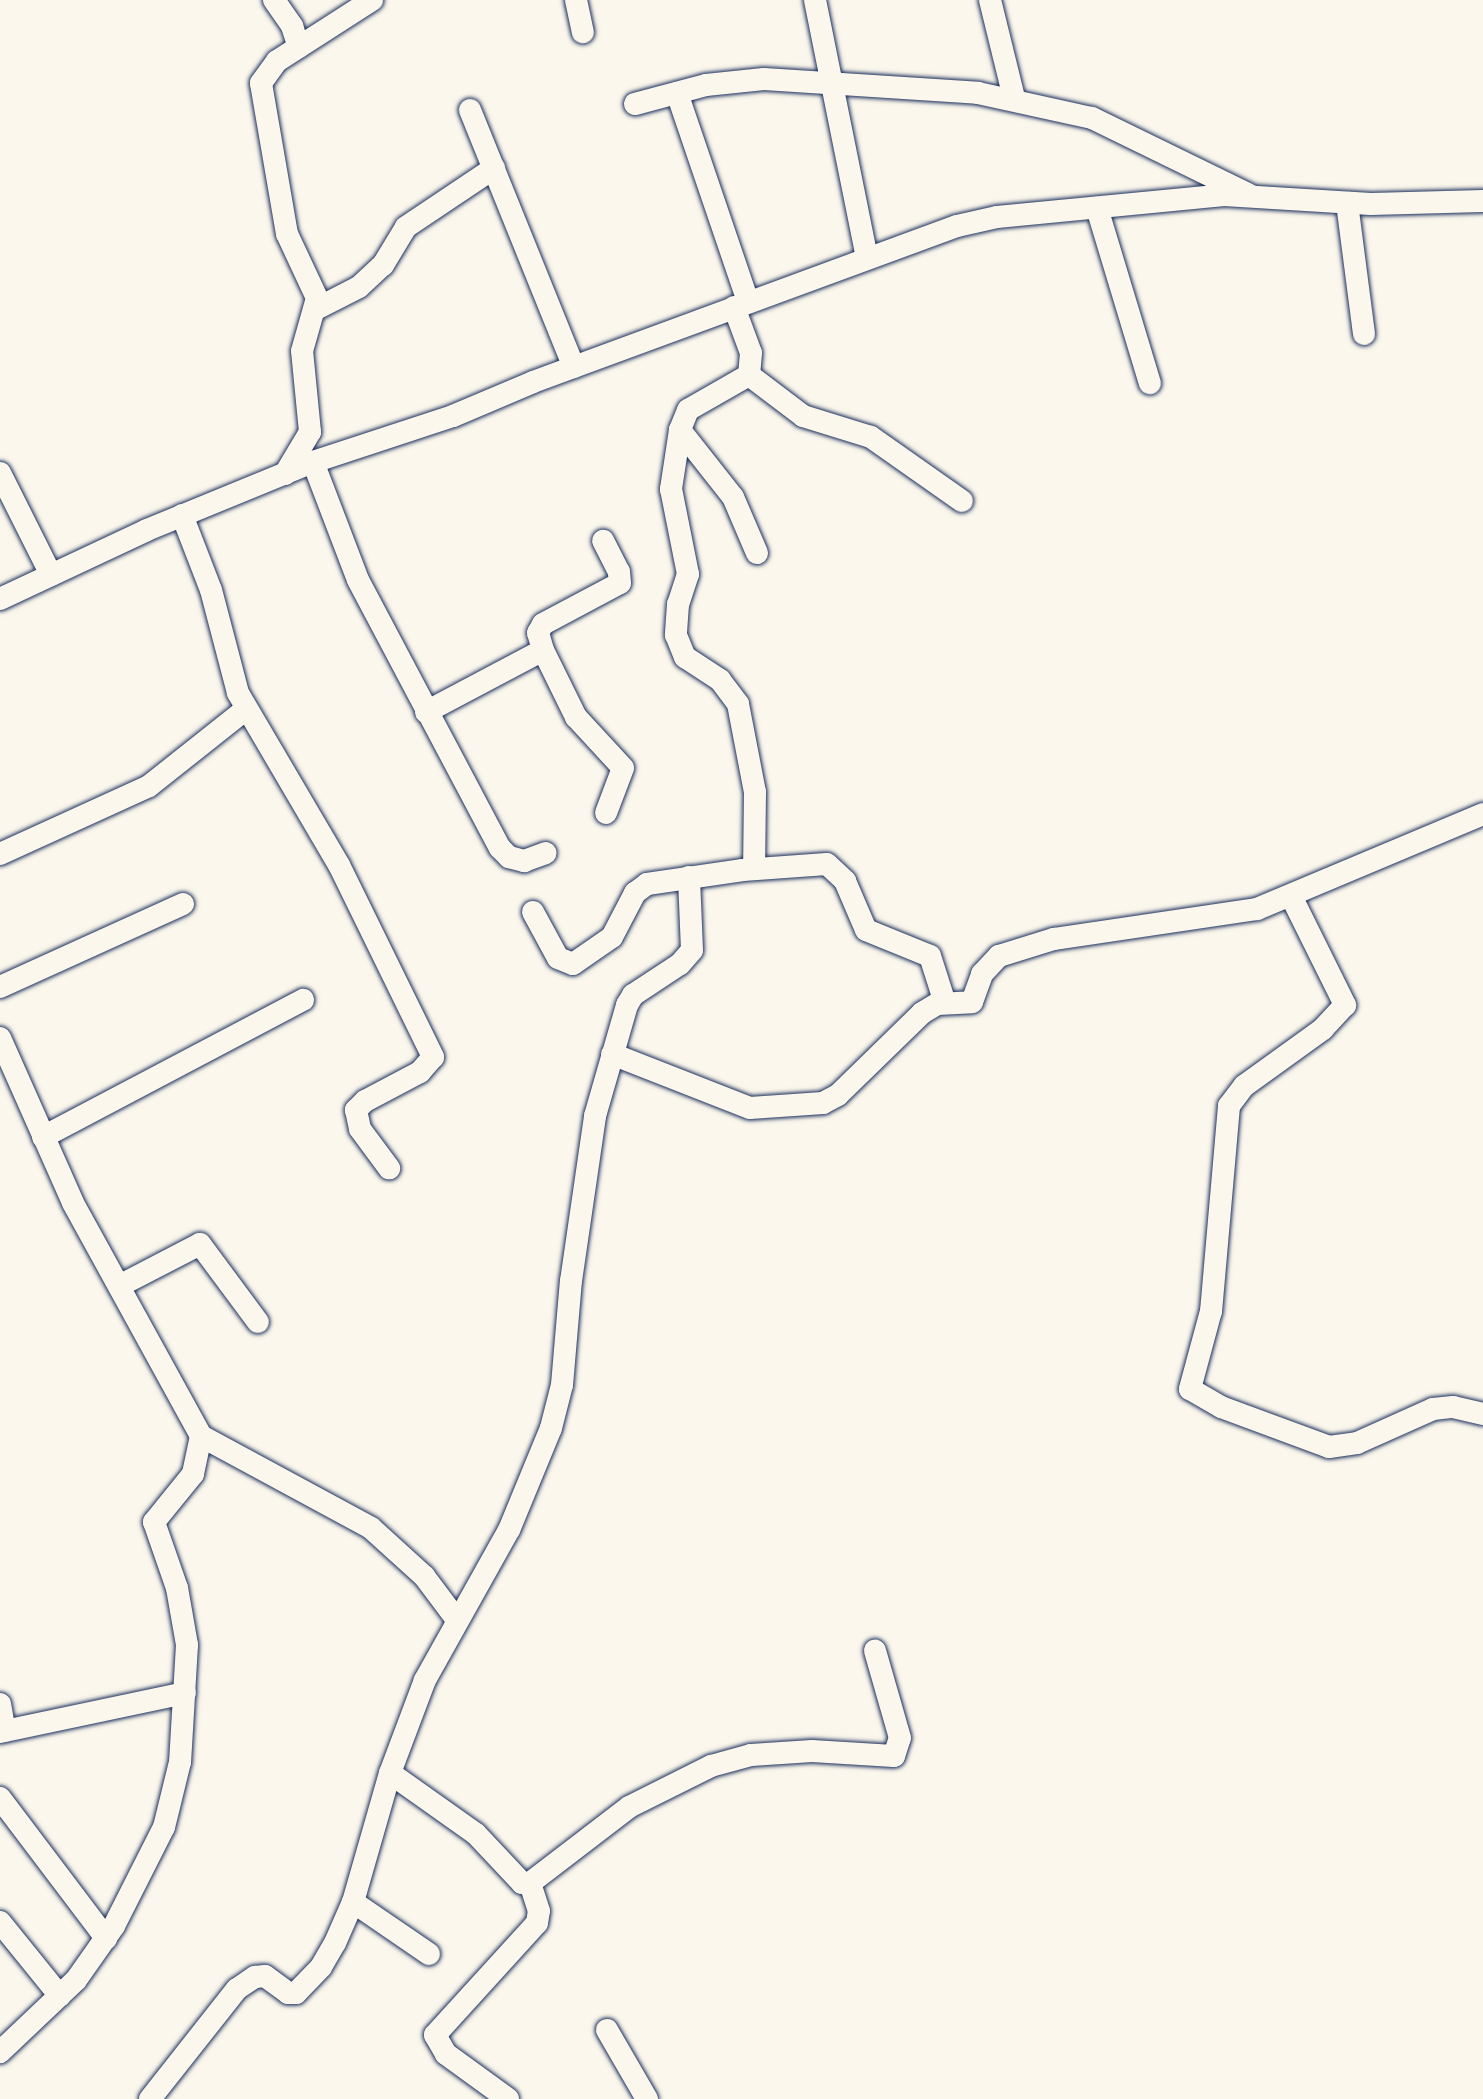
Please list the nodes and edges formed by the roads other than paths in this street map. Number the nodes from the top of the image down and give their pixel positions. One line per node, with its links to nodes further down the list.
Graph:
1 (274, 0): 7 (street)
2 (372, 0): 7 (street)
3 (576, 0): 6 (street)
4 (815, 0): 8 (street)
5 (990, 0): 10 (street)
6 (583, 32)
7 (299, 47): 20 (street)
8 (832, 82): 9 (street); 10 (street); 18 (street)
9 (676, 92): 11 (street); 19 (street)
10 (1014, 98): 14 (street)
11 (635, 104)
12 (470, 110): 13 (street)
13 (494, 168): 20 (street); 22 (street)
14 (1250, 195): 16 (street); 17 (street)
15 (1483, 200): 16 (street)
16 (1347, 203): 21 (street)
17 (1097, 208): 18 (street); 24 (street)
18 (867, 256): 19 (street)
19 (742, 305): 22 (street); 23 (street)
20 (316, 309): 28 (street)
21 (1364, 334)
22 (574, 367): 26 (street)
23 (749, 375): 25 (street); 29 (street)
24 (1150, 384)
25 (680, 430): 32 (street); 42 (street)
26 (314, 462): 28 (street); 37 (street)
27 (0, 473): 33 (street)
28 (284, 475): 30 (street)
29 (962, 501)
30 (182, 515): 33 (street); 36 (street)
31 (603, 541): 35 (street)
32 (757, 553)
33 (51, 575): 34 (street)
34 (0, 599)
35 (543, 650): 37 (street); 38 (street)
36 (246, 709): 41 (street); 53 (street)
37 (426, 712): 40 (street)
38 (606, 814)
39 (1483, 814): 44 (street)
40 (546, 853)
41 (0, 854)
42 (754, 869): 43 (street); 49 (street)
43 (689, 878): 46 (street); 51 (street)
44 (1291, 896): 49 (street); 56 (street)
45 (183, 904): 47 (street)
46 (533, 912)
47 (0, 987)
48 (303, 1000): 52 (street)
49 (945, 1002): 51 (street)
50 (0, 1038): 52 (street)
51 (612, 1054): 58 (street)
52 (43, 1137): 54 (street)
53 (389, 1168)
54 (119, 1286): 55 (street); 57 (street)
55 (258, 1322)
56 (1483, 1414)
57 (201, 1436): 58 (street); 60 (street)
58 (457, 1620): 63 (street)
59 (875, 1651): 65 (street)
60 (184, 1693): 62 (street); 68 (street)
61 (0, 1704): 62 (street)
62 (2, 1731)
63 (390, 1774): 65 (street); 66 (street)
64 (0, 1798): 68 (street)
65 (530, 1884): 74 (street)
66 (353, 1902): 69 (street); 73 (street)
67 (0, 1922): 70 (street)
68 (106, 1938): 70 (street)
69 (430, 1954)
70 (60, 1996): 72 (street)
71 (607, 2030): 75 (street)
72 (0, 2052)
73 (150, 2099)
74 (508, 2099)
75 (647, 2099)

